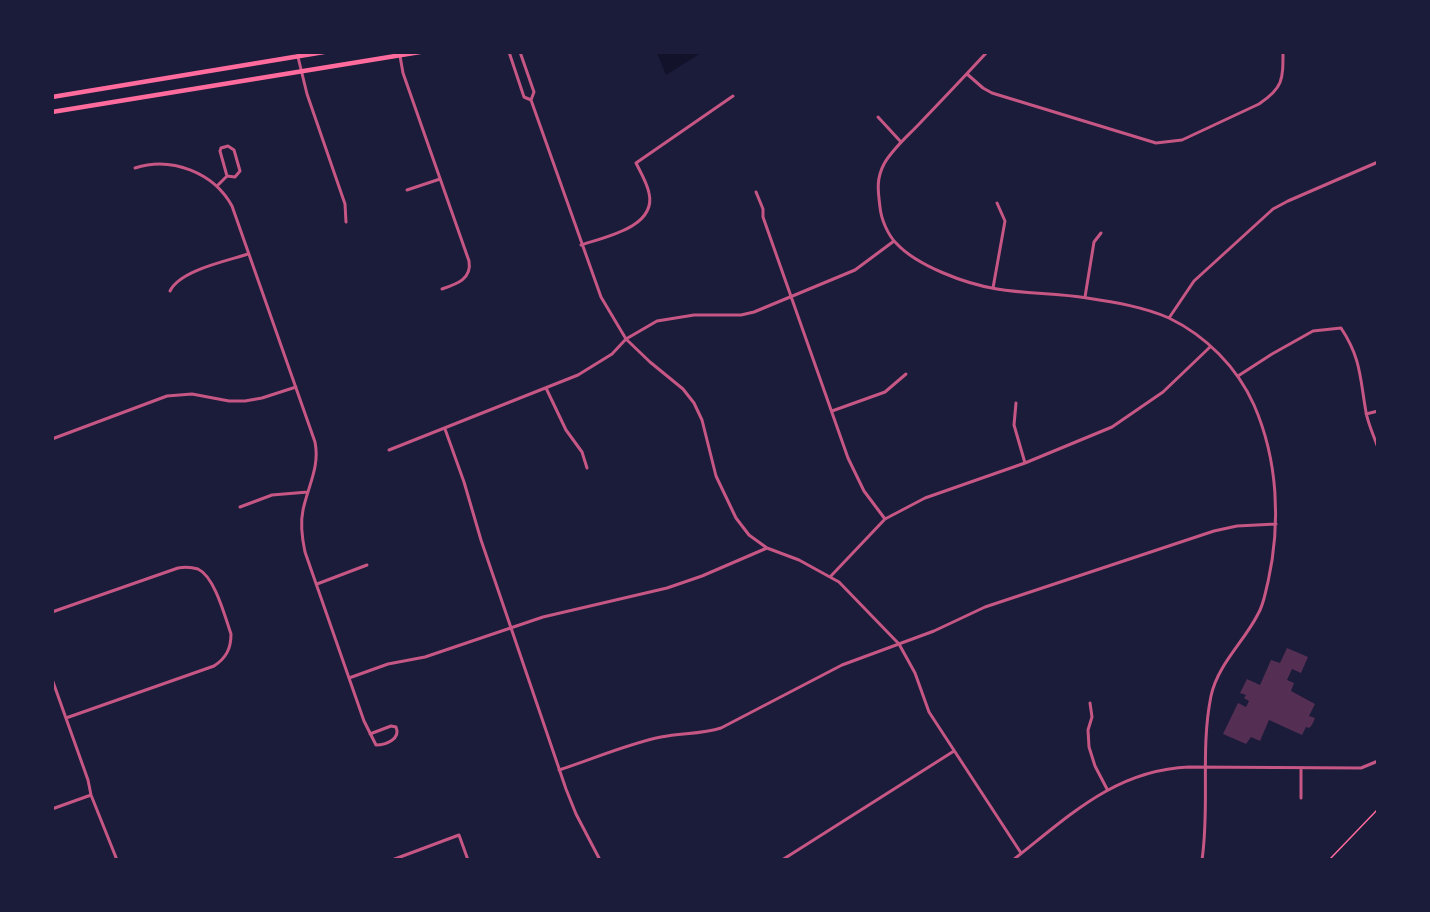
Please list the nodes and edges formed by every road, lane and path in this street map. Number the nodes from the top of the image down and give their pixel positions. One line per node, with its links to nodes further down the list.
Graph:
1 (324, 52): 8 (main road)
2 (420, 52): 7 (main road)
3 (508, 52): 13 (street)
4 (520, 52): 13 (street)
5 (987, 52): 10 (street)
6 (1283, 52): 10 (street)
7 (400, 56): 9 (main road); 20 (street)
8 (298, 57): 9 (street); 12 (main road)
9 (300, 72): 14 (main road); 25 (street)
10 (967, 74): 16 (street)
11 (733, 96): 28 (street)
12 (52, 97)
13 (531, 100): 28 (street)
14 (52, 112)
15 (878, 117): 16 (street)
16 (901, 142): 27 (street)
17 (1377, 162): 35 (street)
18 (135, 168): 21 (street)
19 (227, 176): 19 (street); 21 (street)
20 (440, 179): 22 (street); 31 (street)
21 (218, 185): 29 (street)
22 (407, 190)
23 (756, 192): 34 (street)
24 (997, 203): 30 (street)
25 (346, 222)
26 (1101, 233): 33 (street)
27 (894, 242): 30 (street); 34 (street)
28 (581, 245): 36 (street)
29 (248, 254): 32 (street); 40 (street)
30 (993, 288): 33 (street)
31 (442, 290)
32 (170, 291)
33 (1085, 297): 35 (street)
34 (792, 298): 36 (street); 43 (street)
35 (1168, 318): 37 (street)
36 (626, 339): 41 (street); 56 (street)
37 (1210, 347): 39 (street); 50 (street)
38 (906, 374): 43 (street)
39 (1238, 376): 45 (street); 55 (street)
40 (296, 387): 47 (street); 52 (street)
41 (546, 388): 46 (street); 51 (street)
42 (1016, 403): 50 (street)
43 (832, 411): 54 (street)
44 (1377, 411): 45 (street)
45 (1366, 414): 48 (street)
46 (445, 429): 49 (street); 61 (street)
47 (52, 438)
48 (1377, 448)
49 (389, 450)
50 (1025, 463): 54 (street)
51 (587, 468)
52 (308, 492): 53 (street); 59 (street)
53 (240, 507)
54 (885, 519): 58 (street)
55 (1276, 524): 62 (street); 70 (street)
56 (767, 548): 58 (street); 61 (street)
57 (367, 565): 59 (street)
58 (830, 577): 62 (street)
59 (316, 584): 63 (street)
60 (52, 612): 66 (street)
61 (510, 628): 63 (street); 72 (street)
62 (899, 644): 68 (street); 72 (street)
63 (349, 678): 67 (street)
64 (52, 679): 66 (street)
65 (1090, 703): 73 (street)
66 (66, 718): 74 (street)
67 (370, 734): 67 (street)
68 (954, 750): 78 (street); 83 (street)
69 (1377, 761): 71 (street)
70 (1207, 768): 71 (street); 73 (street); 85 (street)
71 (1301, 769): 75 (street)
72 (559, 770): 82 (street)
73 (1107, 789): 78 (street)
74 (91, 795): 76 (street); 79 (street)
75 (1301, 798)
76 (52, 809)
77 (1377, 809): 86 (path)
78 (1021, 853): 84 (street)
79 (117, 860)
80 (392, 860): 81 (street)
81 (468, 860)
82 (600, 860)
83 (782, 860)
84 (1013, 860)
85 (1202, 860)
86 (1329, 860)

